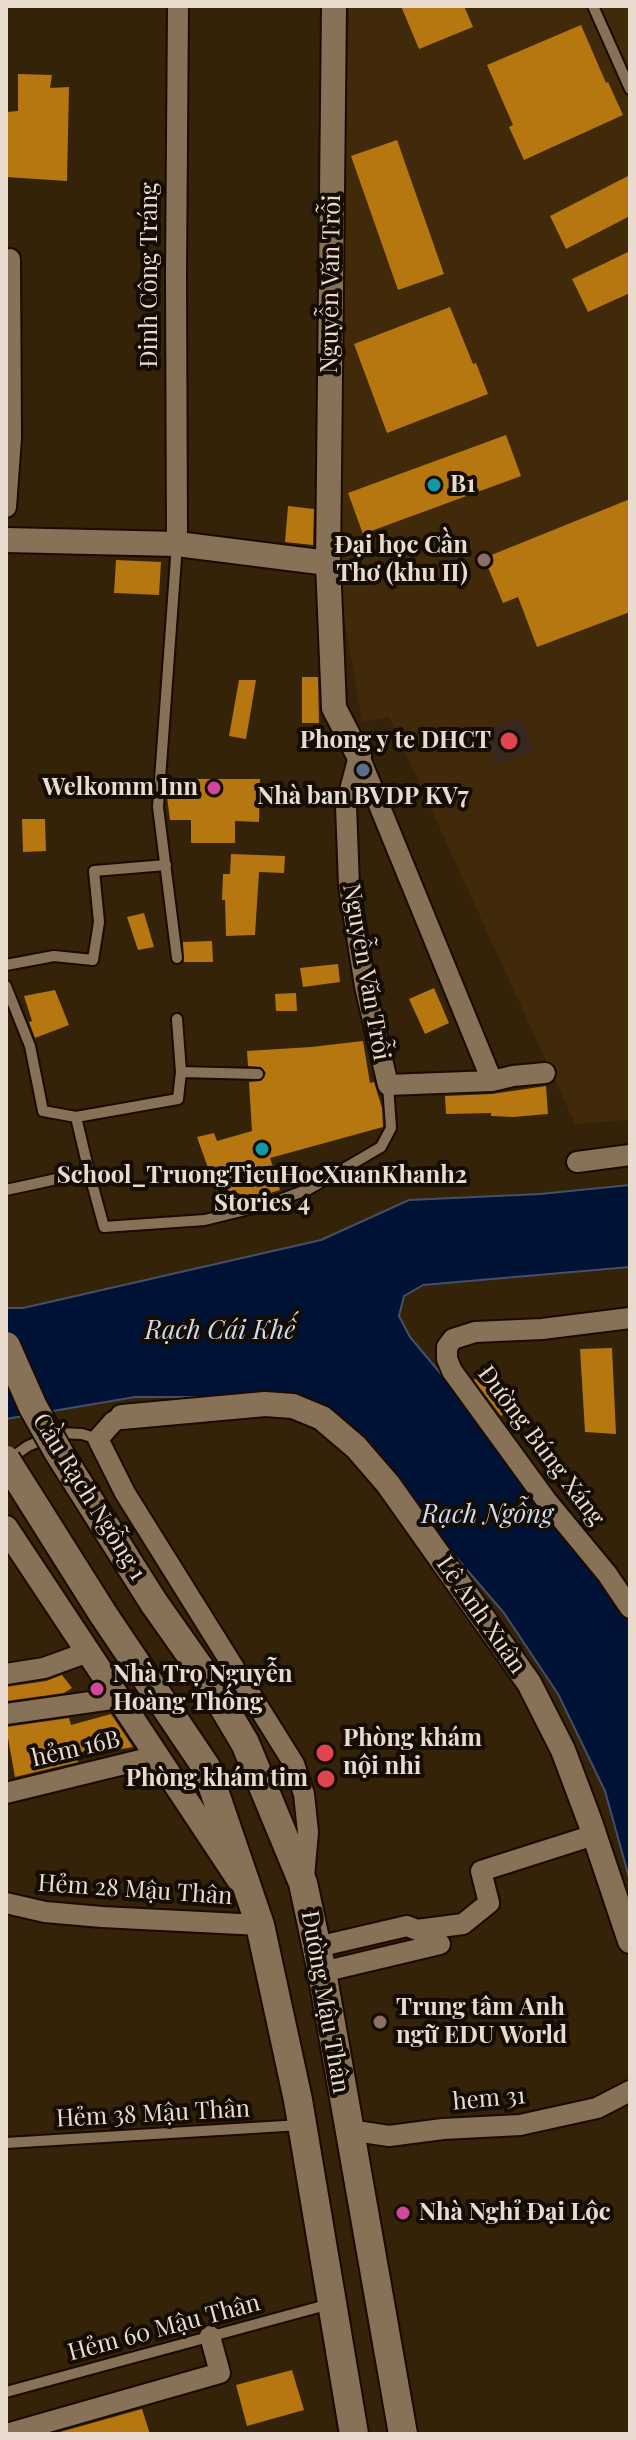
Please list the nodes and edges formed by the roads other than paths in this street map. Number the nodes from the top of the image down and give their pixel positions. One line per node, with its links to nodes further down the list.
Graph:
1 (178, 6): 8 (street, Đinh Công Tráng)
2 (334, 6): 9 (street, Nguyễn Văn Trỗi)
3 (593, 6): 4 (lane)
4 (630, 89)
5 (10, 259): 6 (street)
6 (6, 507)
7 (6, 540): 8 (street)
8 (177, 544): 9 (street); 11 (lane)
9 (328, 563): 10 (street, Nguyễn Văn Trỗi)
10 (359, 756): 19 (street, Nguyễn Văn Trỗi); 20 (street, Nguyễn Văn Trỗi)
11 (166, 865): 12 (lane); 13 (lane)
12 (177, 958)
13 (6, 965)
14 (6, 986): 21 (lane)
15 (177, 1019): 16 (lane)
16 (181, 1072): 18 (lane); 21 (lane)
17 (545, 1073): 19 (street, Nguyễn Văn Trỗi)
18 (258, 1074)
19 (492, 1081): 20 (street, Nguyễn Văn Trỗi)
20 (388, 1085): 24 (lane)
21 (76, 1117): 24 (lane)
22 (630, 1155): 23 (street)
23 (577, 1162)
24 (89, 1172): 25 (lane)
25 (6, 1190)
26 (630, 1318): 33 (street, Đường Búng Xáng)
27 (6, 1346): 32 (main road, Cầu Rạch Ngỗng 1, bridge)
28 (122, 1417): 29 (street); 41 (street, Lê Anh Xuân)
29 (98, 1439): 30 (lane); 42 (street)
30 (6, 1460): 34 (main road, Cầu Rạch Ngỗng 1, bridge)
31 (6, 1528): 35 (street)
32 (154, 1603): 42 (main road, Đường Mậu Thân)
33 (630, 1608)
34 (103, 1614): 44 (main road, Đường Mậu Thân)
35 (88, 1652): 36 (street); 37 (street)
36 (6, 1674)
37 (119, 1698): 38 (street); 39 (street)
38 (6, 1714)
39 (157, 1756): 40 (street, hẻm 16B); 44 (street)
40 (6, 1793)
41 (594, 1835): 45 (street, Lê Anh Xuân); 47 (street)
42 (303, 1883): 47 (main road, Đường Mậu Thân)
43 (6, 1903): 44 (street, Hẻm 28 Mậu Thân)
44 (256, 1912): 49 (main road, Đường Mậu Thân)
45 (630, 1941)
46 (440, 1944): 47 (street)
47 (319, 1959): 50 (main road, Đường Mậu Thân)
48 (630, 2091): 50 (street, hem 31)
49 (303, 2125): 51 (lane, Hẻm 38 Mậu Thân); 52 (main road, Đường Mậu Thân)
50 (349, 2130): 57 (main road, Đường Mậu Thân)
51 (6, 2143)
52 (332, 2303): 53 (lane, Hẻm 60 Mậu Thân); 56 (main road, Đường Mậu Thân)
53 (210, 2336): 54 (lane, Hẻm 60 Mậu Thân); 55 (street)
54 (6, 2392)
55 (6, 2434)
56 (354, 2434)
57 (403, 2434)

